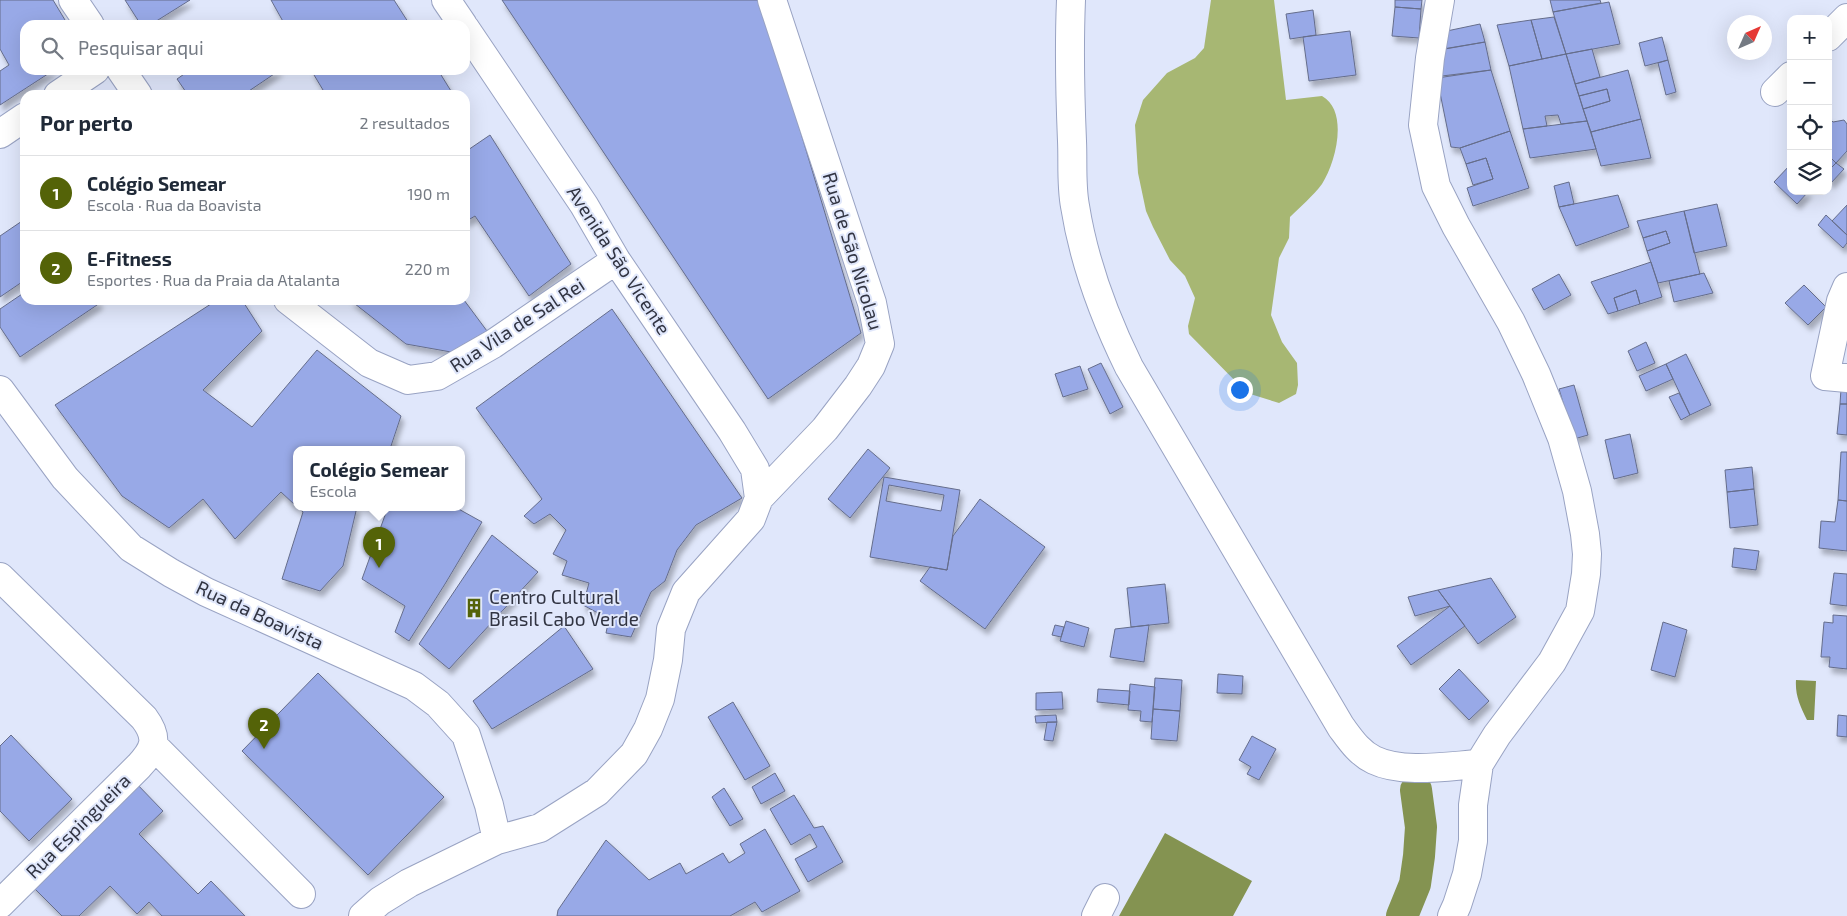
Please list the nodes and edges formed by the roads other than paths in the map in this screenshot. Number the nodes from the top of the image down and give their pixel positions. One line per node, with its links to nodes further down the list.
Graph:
1 (73, 0): 7 (street)
2 (446, 0): 8 (street)
3 (772, 0): 22 (street, Rua de São Nicolau)
4 (1071, 0): 25 (street)
5 (1440, 0): 25 (street)
6 (1847, 18): 9 (street)
7 (87, 20)
8 (460, 20)
9 (1832, 34)
10 (470, 35): 17 (street, Avenida São Vicente)
11 (88, 75): 13 (street)
12 (124, 75): 14 (street)
13 (65, 90)
14 (135, 90)
15 (20, 120): 16 (street)
16 (0, 134)
17 (616, 260): 19 (street, Rua Vila de Sal Rei); 22 (street, Avenida São Vicente)
18 (1847, 287): 20 (street)
19 (294, 305)
20 (1847, 378)
21 (0, 390): 26 (street, Rua da Boavista)
22 (759, 498): 26 (street)
23 (0, 577): 24 (street)
24 (153, 745): 27 (street); 28 (street, Rua Espingueira)
25 (1479, 764): 30 (street)
26 (497, 840): 29 (street)
27 (301, 894)
28 (0, 904)
29 (363, 916)
30 (1452, 916)

